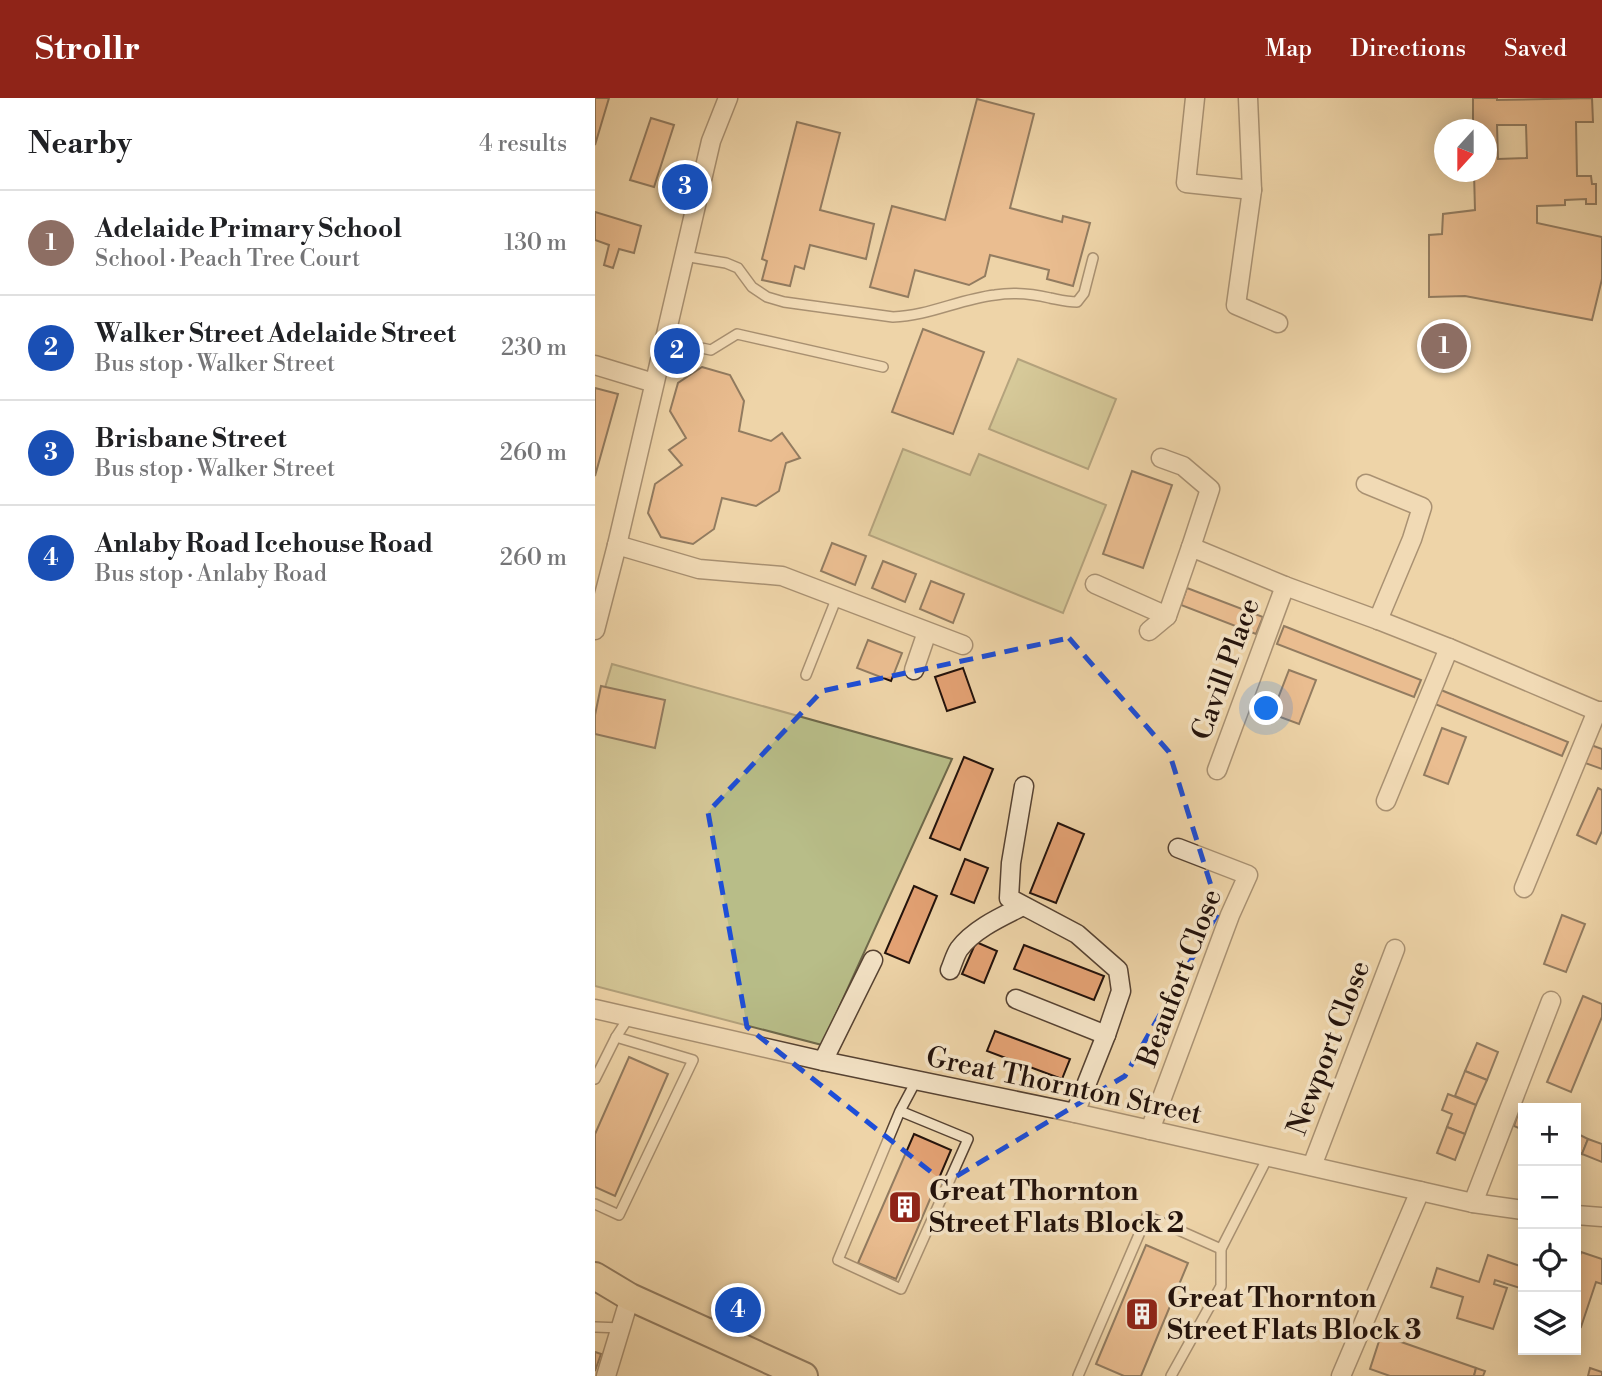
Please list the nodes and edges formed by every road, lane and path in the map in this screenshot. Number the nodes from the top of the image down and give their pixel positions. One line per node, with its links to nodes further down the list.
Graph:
1 (728, 98): 5 (street)
2 (1195, 98): 4 (street)
3 (1248, 98): 4 (street)
4 (1251, 190): 7 (street)
5 (684, 256): 6 (lane); 8 (street)
6 (1093, 258)
7 (1278, 323)
8 (664, 340): 10 (lane); 11 (street)
9 (595, 365): 11 (street)
10 (883, 367)
11 (654, 383): 14 (street)
12 (1161, 458): 15 (street)
13 (1366, 484): 20 (street)
14 (617, 545): 18 (street); 21 (street)
15 (1191, 547): 17 (street, Cavill Place); 19 (street)
16 (1095, 584): 19 (street)
17 (1285, 586): 20 (street, Cavill Place); 29 (street, Cavill Place)
18 (837, 597): 23 (street); 27 (lane)
19 (1167, 616): 22 (street)
20 (1378, 620): 25 (street, Cavill Place)
21 (595, 630)
22 (1149, 631)
23 (927, 632): 24 (street); 26 (street)
24 (963, 645)
25 (1449, 648): 28 (street, Cavill Place); 31 (street)
26 (914, 670)
27 (806, 675)
28 (1599, 711): 33 (street, Cavill Place)
29 (1217, 770)
30 (1024, 786): 34 (street)
31 (1385, 801)
32 (1178, 848): 49 (street, Beaufort Close)
33 (1524, 888)
34 (1023, 906): 37 (street); 42 (street)
35 (1395, 949): 51 (street, Newport Close)
36 (873, 960): 44 (street)
37 (950, 970)
38 (1016, 999): 42 (street)
39 (1551, 1001): 53 (street)
40 (595, 1009): 41 (street, Great Thornton Street)
41 (629, 1016): 43 (lane); 44 (street, Great Thornton Street)
42 (1106, 1035): 48 (street)
43 (616, 1037): 45 (lane); 54 (lane)
44 (823, 1061): 46 (street, Great Thornton Street)
45 (595, 1079)
46 (916, 1081): 47 (lane); 48 (street, Great Thornton Street)
47 (900, 1111): 47 (lane)
48 (1075, 1112): 49 (street, Great Thornton Street)
49 (1150, 1130): 50 (street, Great Thornton Street)
50 (1268, 1157): 51 (street, Great Thornton Street); 58 (lane)
51 (1311, 1166): 52 (street, Great Thornton Street)
52 (1420, 1191): 53 (street, Great Thornton Street); 68 (street)
53 (1473, 1203): 55 (street, Great Thornton Street)
54 (595, 1204)
55 (1518, 1209)
56 (1581, 1215): 57 (street)
57 (1602, 1217)
58 (1221, 1249): 66 (lane); 67 (lane)
59 (595, 1276): 61 (main road)
60 (595, 1290): 61 (main road)
61 (630, 1297): 63 (street); 65 (main road)
62 (595, 1327): 63 (lane)
63 (621, 1328): 64 (street)
64 (605, 1376)
65 (804, 1376)
66 (1078, 1376)
67 (1171, 1376)
68 (1341, 1376)

